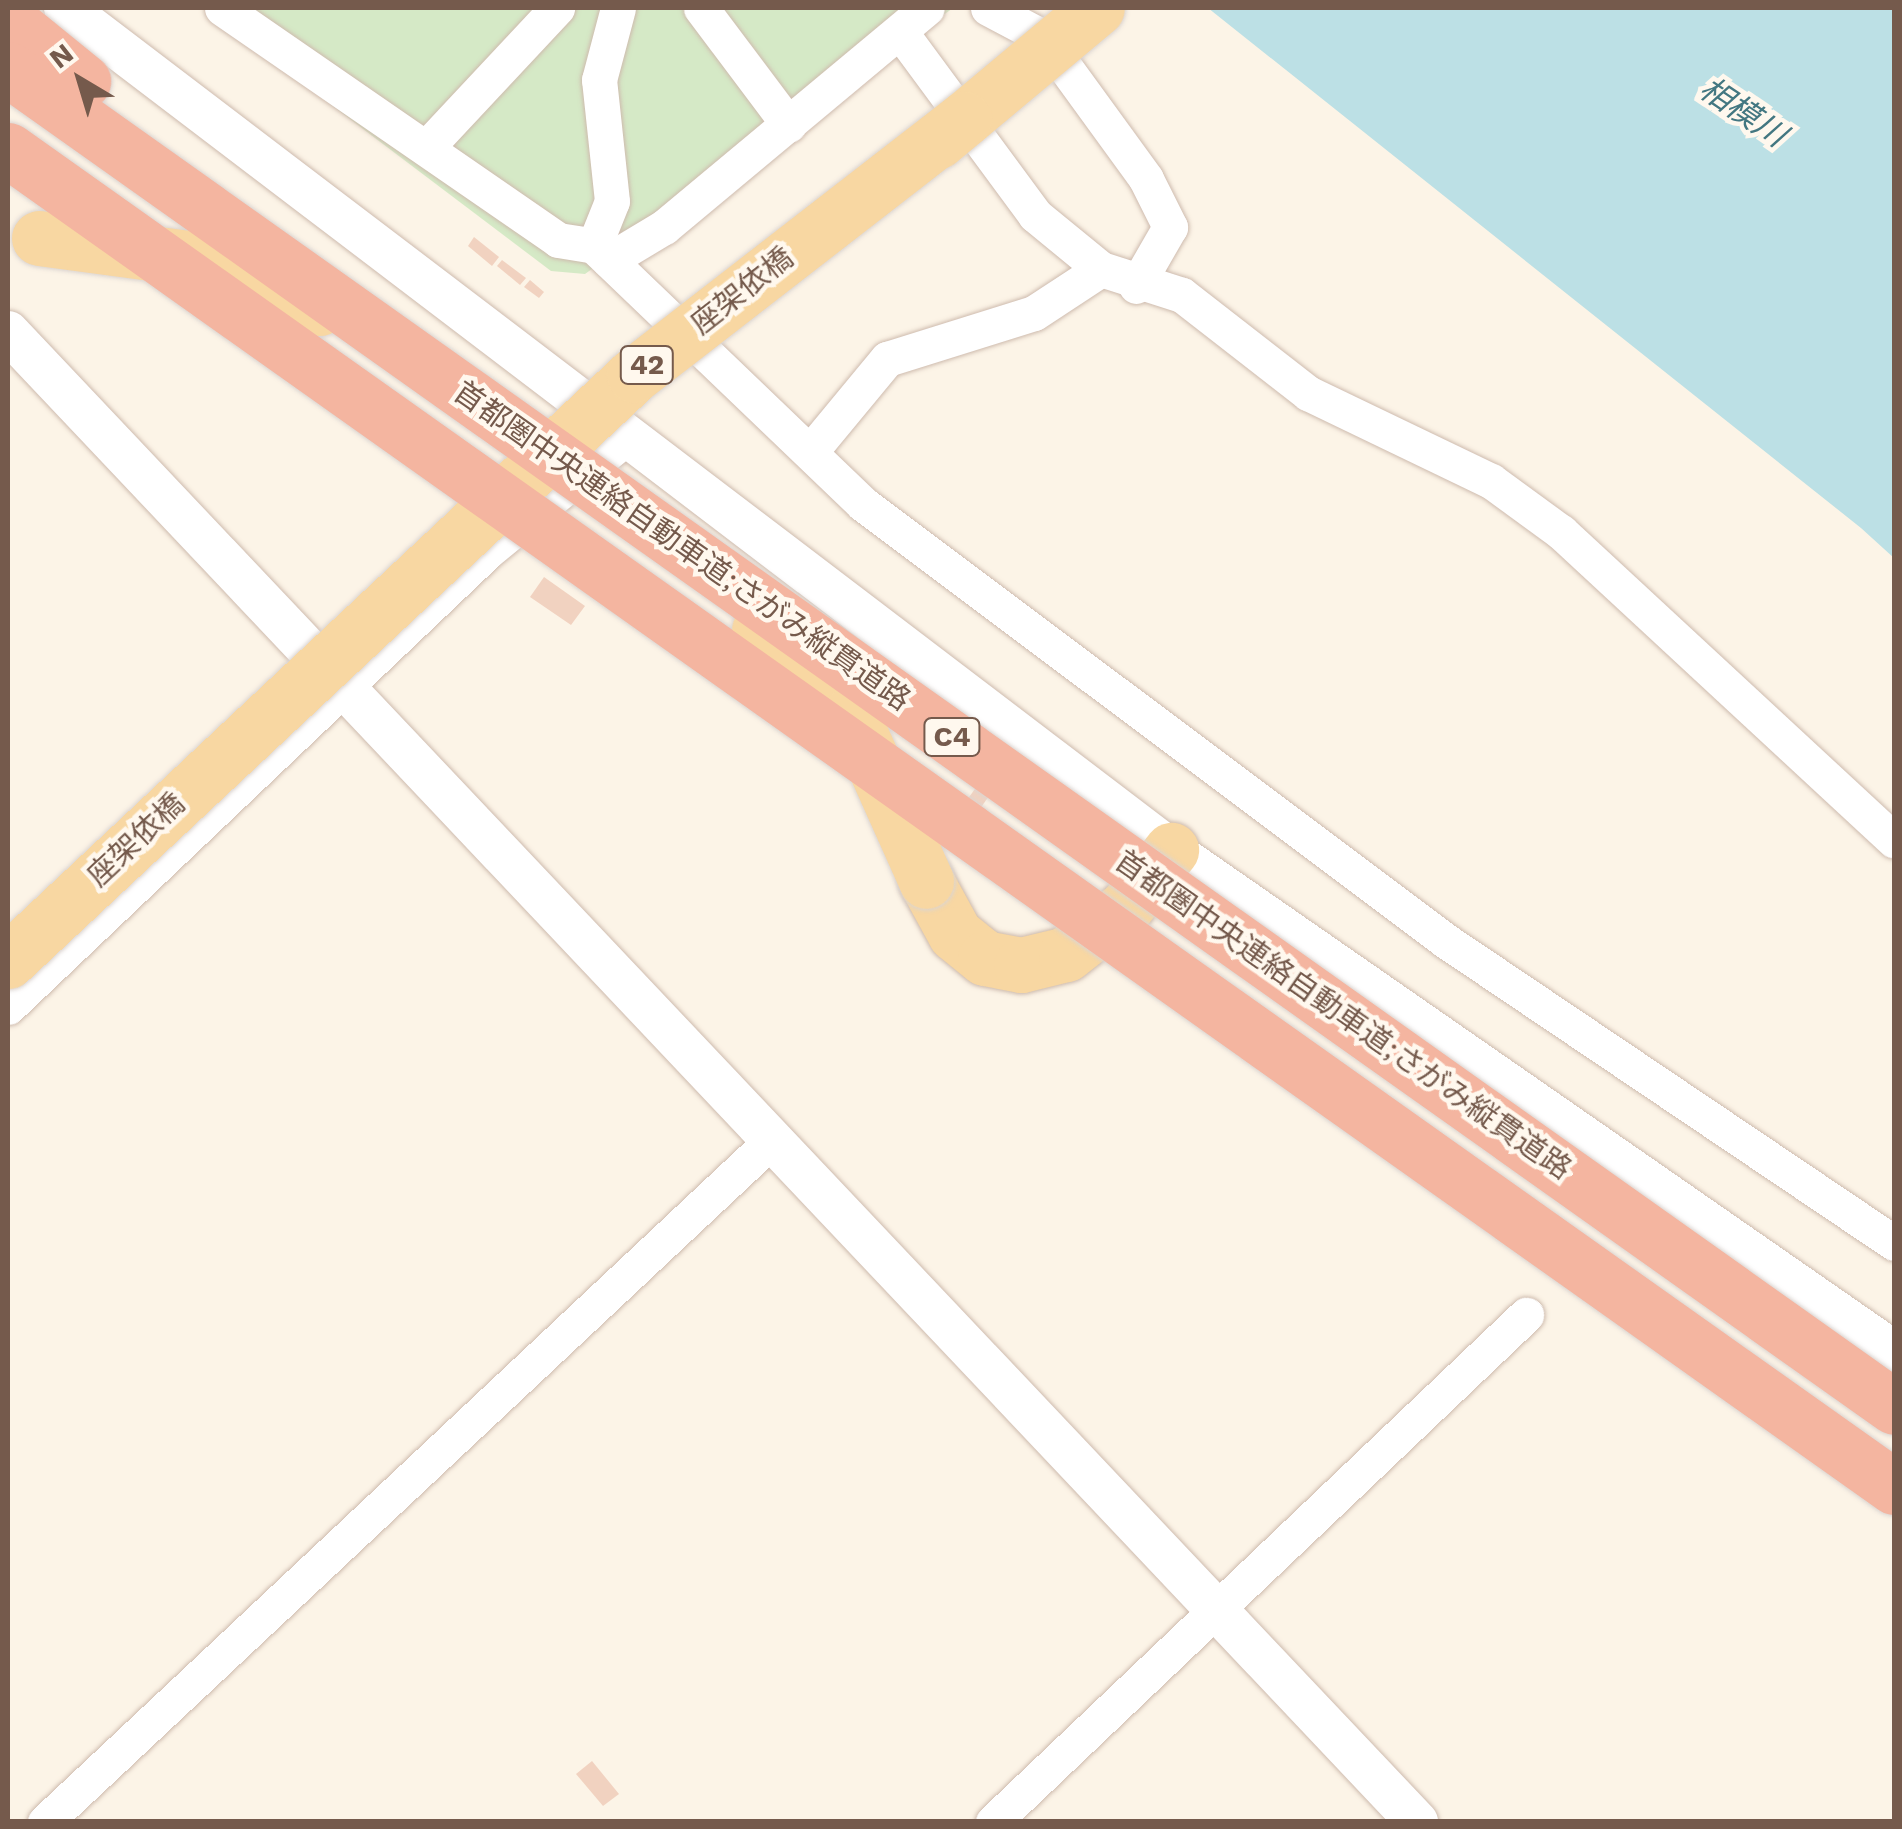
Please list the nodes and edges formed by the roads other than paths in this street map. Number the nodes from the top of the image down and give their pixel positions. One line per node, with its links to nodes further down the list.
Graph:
1 (19, 8): 10 (main road)
2 (66, 8): 23 (street)
3 (222, 8): 14 (street)
4 (557, 8): 14 (street)
5 (618, 8): 18 (street)
6 (701, 8): 13 (street)
7 (927, 8): 11 (street)
8 (988, 8): 20 (street)
9 (1097, 8): 27 (main road, 座架依橋 / 42, bridge)
10 (8, 22): 24 (highway, bridge)
11 (901, 33): 13 (street); 19 (street)
12 (8, 69): 24 (highway, 首都圏中央連絡自動車道;さがみ縦貫道路 / C4, bridge)
13 (789, 125): 18 (street)
14 (426, 148): 18 (street)
15 (8, 150): 22 (highway, 首都圏中央連絡自動車道;さがみ縦貫道路 / C4, bridge)
16 (8, 174): 22 (highway, bridge)
17 (23, 237): 27 (main road, bridge)
18 (602, 253): 26 (street)
19 (1100, 269): 20 (street); 26 (street)
20 (1136, 286): 29 (street)
21 (8, 332): 28 (street)
22 (304, 358): 39 (highway, 首都圏中央連絡自動車道;さがみ縦貫道路 / C4, bridge)
23 (587, 402): 25 (street); 28 (street)
24 (482, 404): 38 (highway, 首都圏中央連絡自動車道;さがみ縦貫道路 / C4, bridge)
25 (628, 436): 28 (street); 30 (street)
26 (810, 452): 35 (street)
27 (546, 466): 28 (main road, 座架依橋 / 42, bridge); 30 (main road, bridge)
28 (337, 658): 31 (street); 32 (main road, 座架依橋 / 42, bridge); 33 (street); 34 (street)
29 (1894, 840)
30 (1171, 850): 37 (street)
31 (8, 940)
32 (8, 961)
33 (8, 1007)
34 (773, 1139): 40 (street); 41 (street)
35 (1894, 1243)
36 (1526, 1315): 40 (street)
37 (1894, 1352)
38 (1894, 1407)
39 (1894, 1487)
40 (1216, 1611): 42 (street); 43 (street)
41 (45, 1822)
42 (994, 1822)
43 (1417, 1822)

